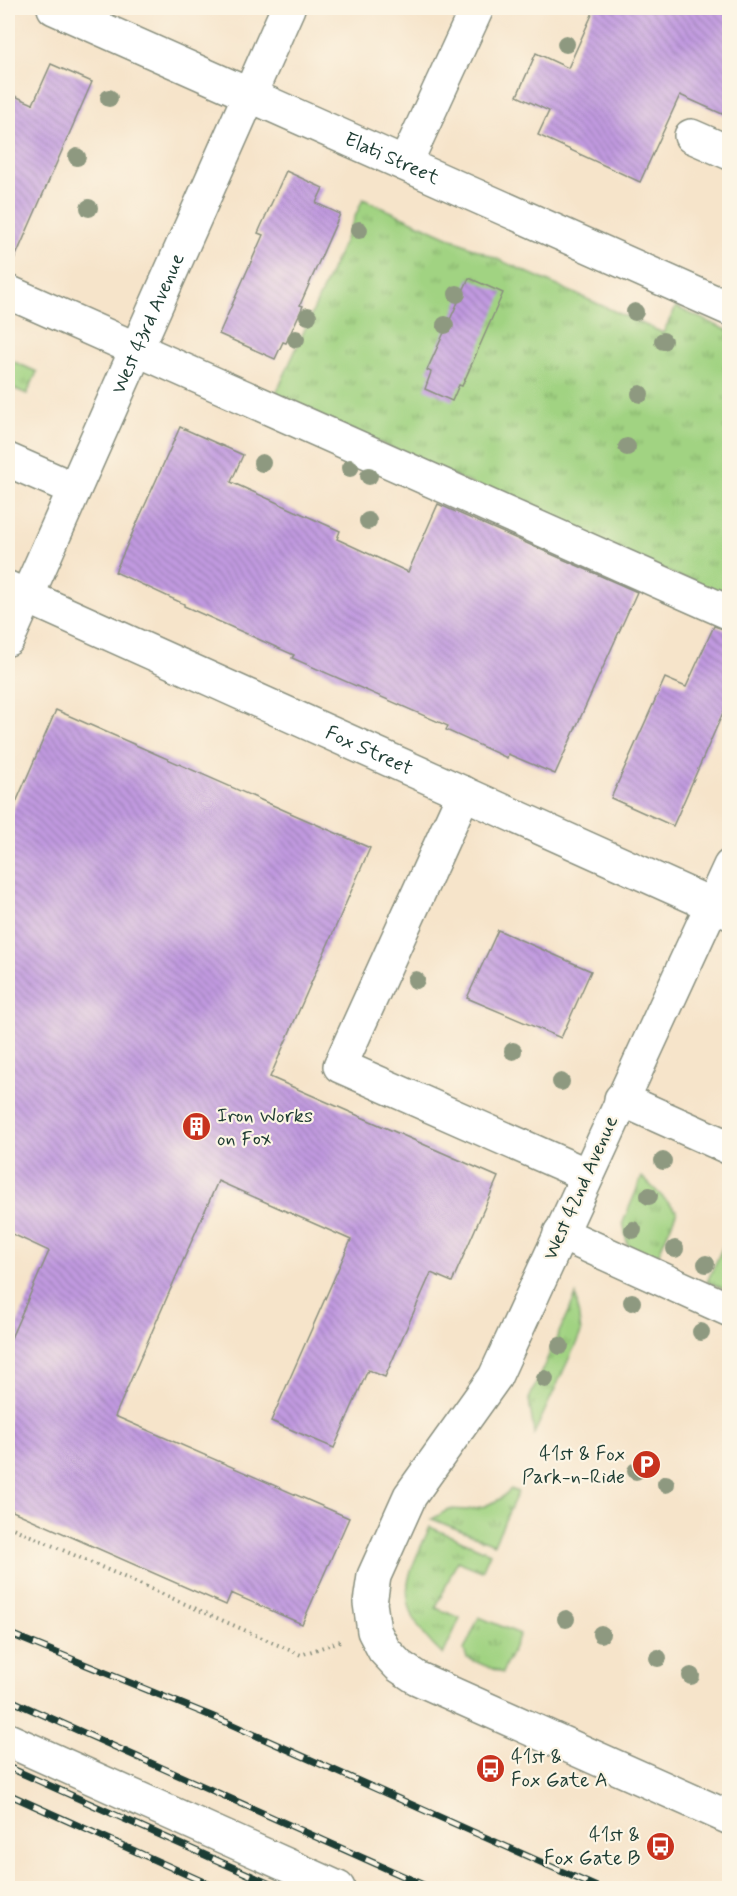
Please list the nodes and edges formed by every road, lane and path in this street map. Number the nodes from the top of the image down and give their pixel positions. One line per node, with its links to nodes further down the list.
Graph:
1 (54, 8): 4 (street, Elati Street)
2 (288, 8): 4 (street, West 43rd Avenue)
3 (477, 8): 7 (street)
4 (249, 95): 7 (street, Elati Street); 10 (street, West 43rd Avenue)
5 (691, 136): 6 (street)
6 (729, 153)
7 (405, 164): 9 (street, Elati Street)
8 (8, 292): 10 (street)
9 (729, 309)
10 (136, 350): 12 (street, West 43rd Avenue); 14 (street)
11 (8, 460): 12 (street)
12 (74, 489): 13 (street, West 43rd Avenue)
13 (17, 592): 15 (street, West 43rd Avenue); 16 (street, Fox Street)
14 (729, 614)
15 (8, 639)
16 (464, 793): 18 (street, Fox Street); 21 (street)
17 (729, 866): 18 (street, West 42nd Avenue)
18 (720, 909): 19 (street, West 42nd Avenue)
19 (621, 1099): 20 (street); 21 (street, West 42nd Avenue)
20 (729, 1148)
21 (587, 1175): 22 (street, West 42nd Avenue)
22 (560, 1233): 23 (street); 27 (street, West 42nd Avenue)
23 (729, 1310)
24 (8, 1526): 25 (path)
25 (346, 1638)
26 (8, 1740): 28 (street)
27 (729, 1818)
28 (338, 1888)

